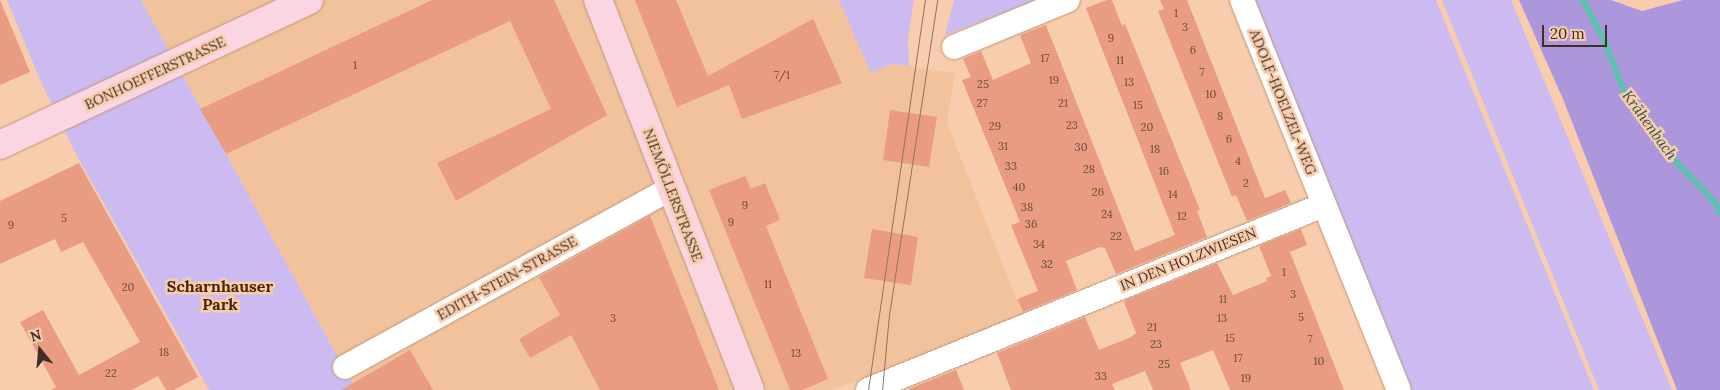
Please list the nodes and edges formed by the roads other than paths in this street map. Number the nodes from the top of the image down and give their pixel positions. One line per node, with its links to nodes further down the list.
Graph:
1 (309, 0): 6 (main road, BONHOEFFERSTRASSE)
2 (598, 0): 7 (main road, NIEMÖLLERSTRASSE)
3 (1068, 0): 5 (street)
4 (1242, 0): 8 (street, ADOLF-HOELZEL-WEG)
5 (954, 47)
6 (0, 145)
7 (670, 189): 9 (street, EDITH-STEIN-STRASSE); 10 (main road, NIEMÖLLERSTRASSE)
8 (1323, 205): 11 (street, IN DEN HOLZWIESEN); 12 (street)
9 (345, 367)
10 (750, 390)
11 (868, 390)
12 (1399, 390)

